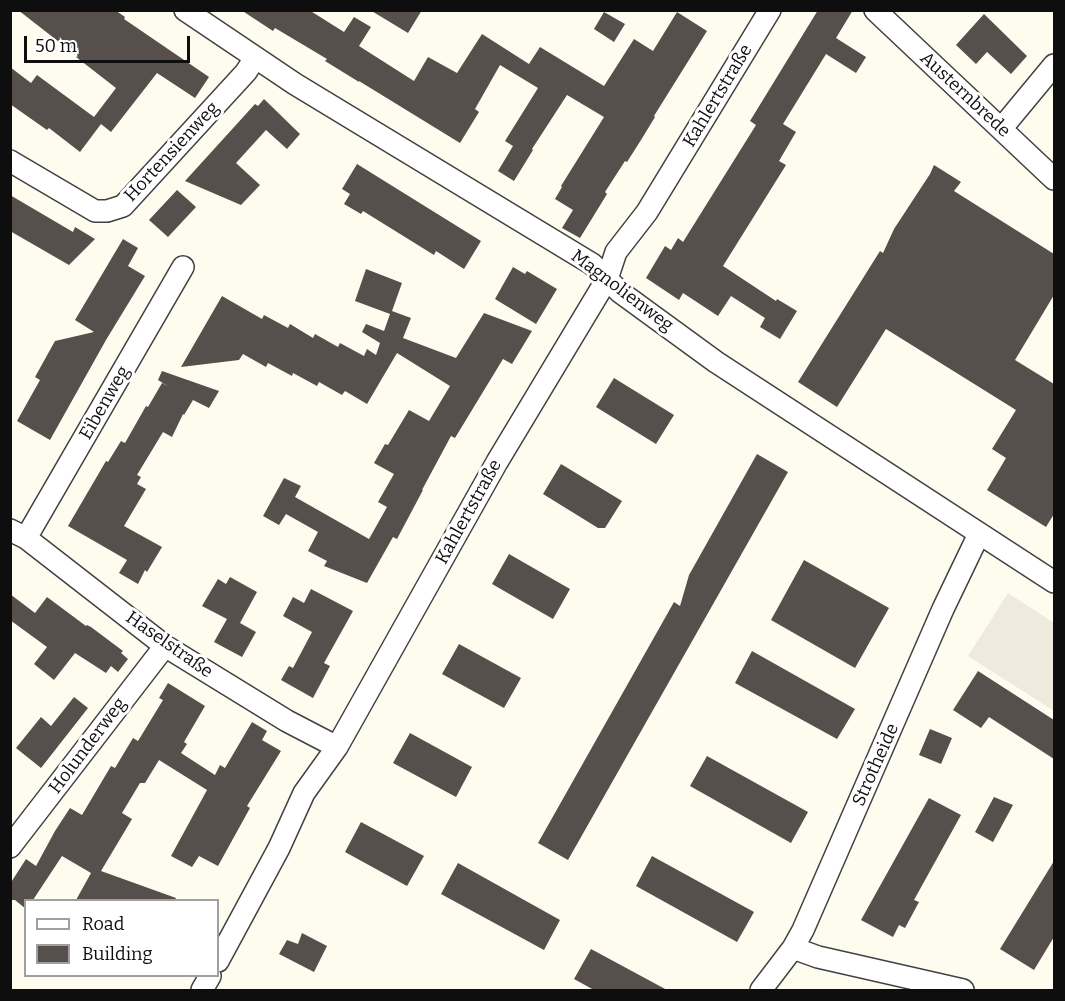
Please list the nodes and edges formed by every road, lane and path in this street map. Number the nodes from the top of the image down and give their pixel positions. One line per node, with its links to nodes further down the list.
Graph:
1 (184, 10): 4 (street, Magnolienweg)
2 (770, 10): 10 (street, Kahlertstraße)
3 (875, 10): 6 (street, Austernbrede)
4 (255, 58): 7 (street, Hortensienweg); 10 (street, Magnolienweg)
5 (1054, 65): 6 (street)
6 (1000, 129): 8 (street, Austernbrede)
7 (10, 161)
8 (1054, 179)
9 (183, 267): 11 (street, Eibenweg)
10 (608, 278): 12 (street, Magnolienweg); 15 (street, Kahlertstraße)
11 (18, 534): 14 (street, Haselstraße)
12 (979, 534): 13 (street, Magnolienweg); 17 (street, Strotheide)
13 (1054, 582)
14 (165, 646): 15 (street, Haselstraße); 16 (street, Holunderweg)
15 (336, 749): 18 (street, Kahlertstraße)
16 (10, 847)
17 (793, 948): 19 (street, Strotheide); 20 (street)
18 (219, 959)
19 (761, 990)
20 (963, 990)

